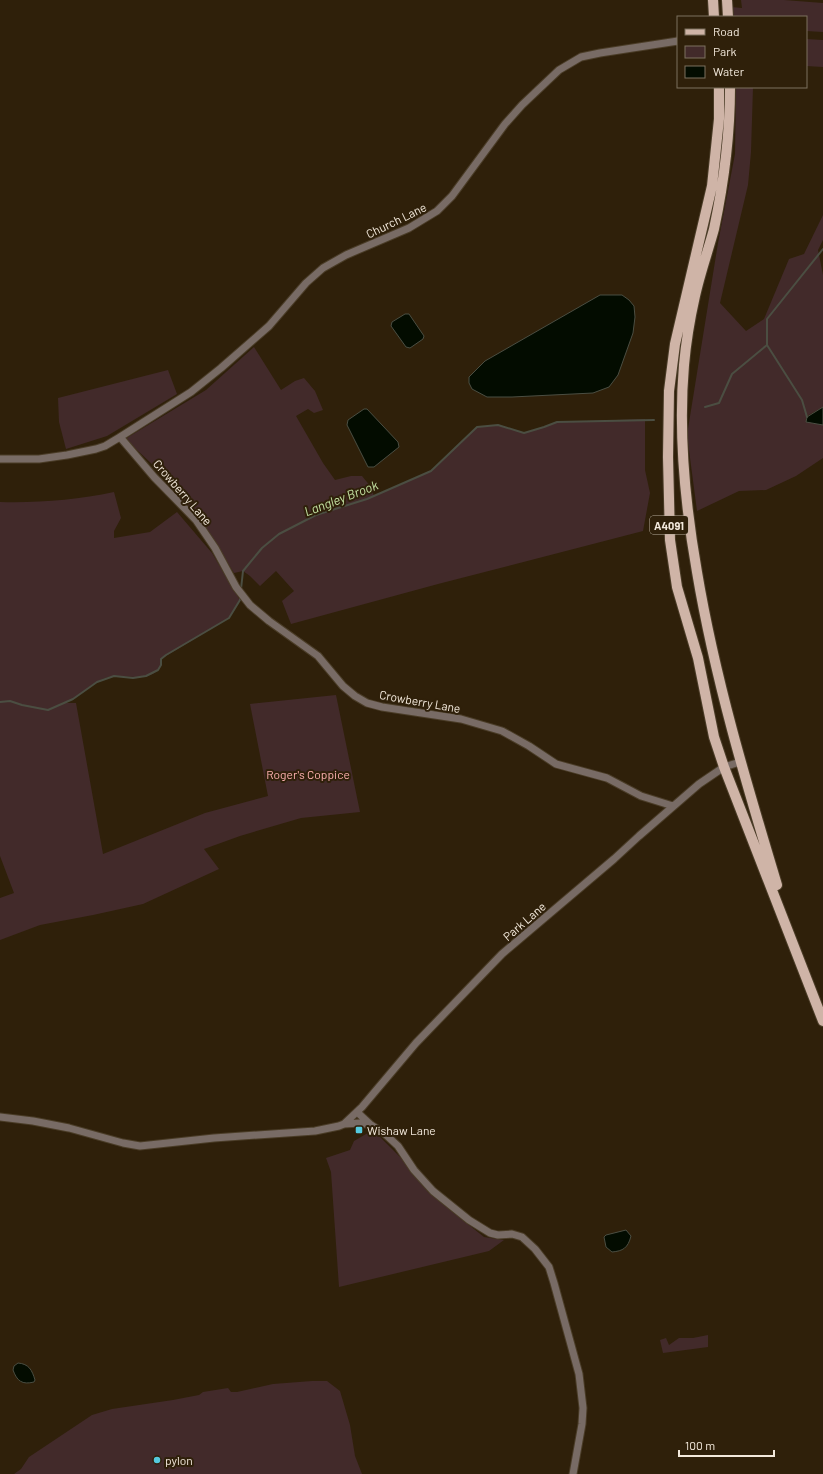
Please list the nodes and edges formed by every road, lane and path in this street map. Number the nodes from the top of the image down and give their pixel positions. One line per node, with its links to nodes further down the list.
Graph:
1 (713, 0): 3 (main road)
2 (727, 0): 4 (main road)
3 (714, 16)
4 (728, 16)
5 (677, 41): 8 (street, Church Lane)
6 (719, 88): 11 (main road, A4091)
7 (730, 88): 10 (main road, A4091)
8 (120, 437): 9 (street, Church Lane); 12 (street, Crowberry Lane)
9 (0, 459)
10 (740, 762): 11 (street, Park Lane); 13 (main road, A4091)
11 (724, 767): 12 (street, Park Lane); 13 (main road, A4091)
12 (673, 806): 15 (street, Park Lane)
13 (795, 949): 14 (main road, A4091)
14 (823, 1021)
15 (357, 1112): 17 (street, Park Lane); 18 (street)
16 (0, 1117): 17 (street)
17 (344, 1124): 18 (street)
18 (371, 1125): 19 (street)
19 (573, 1474)

